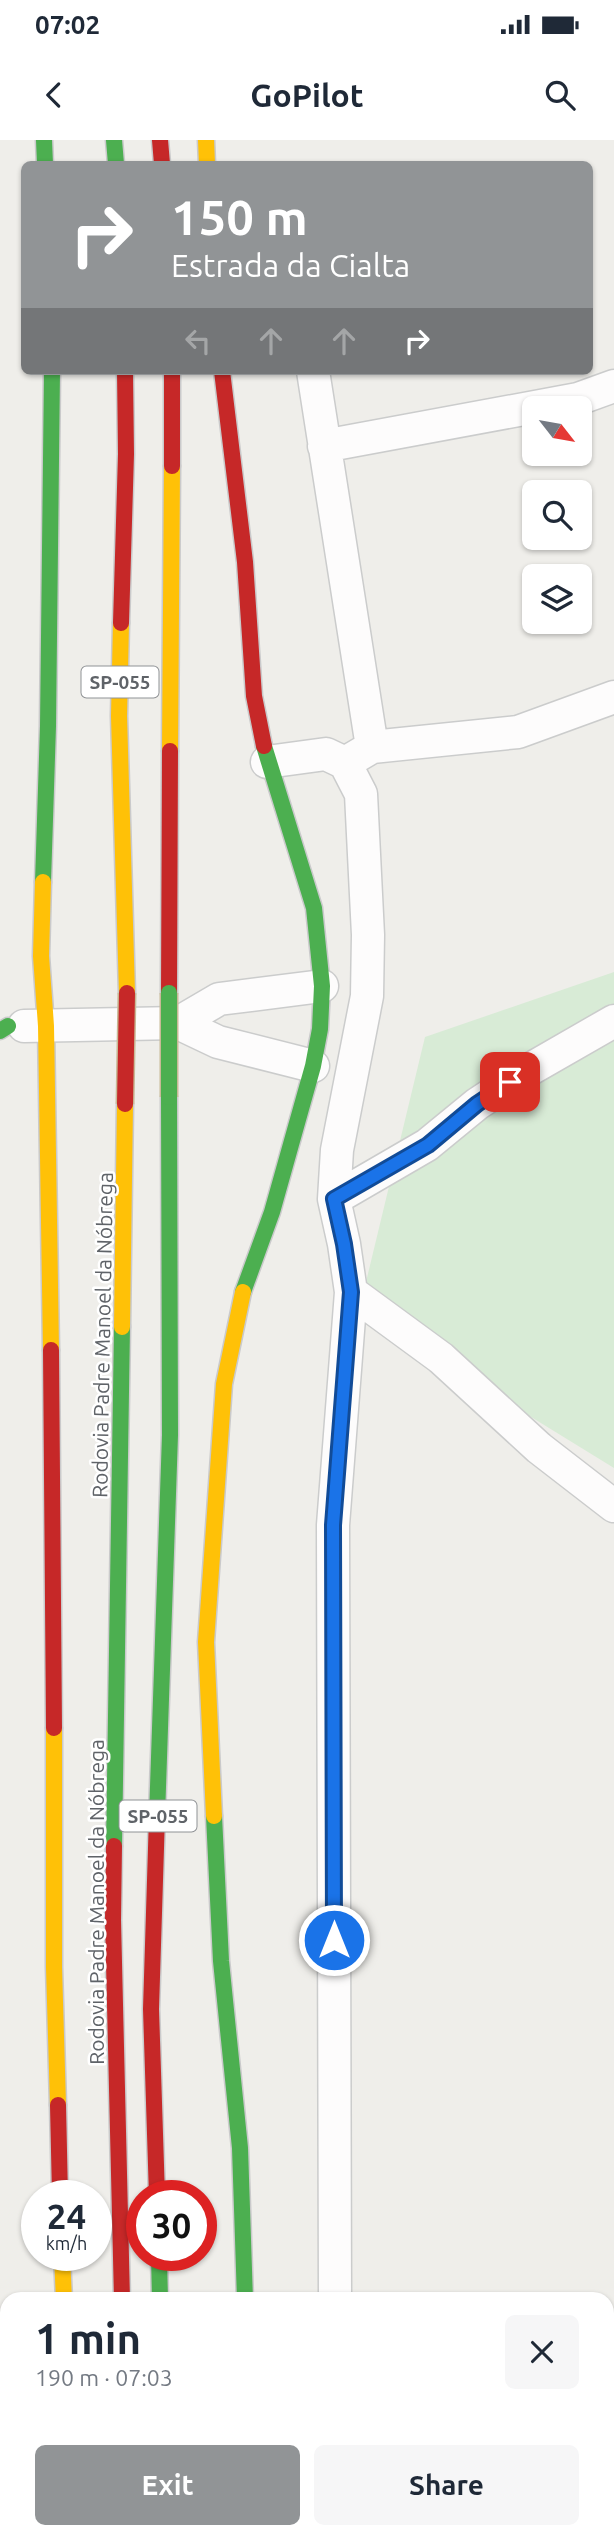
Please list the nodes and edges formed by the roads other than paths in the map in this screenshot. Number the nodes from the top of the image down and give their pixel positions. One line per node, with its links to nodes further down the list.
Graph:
1 (44, 140): 5 (highway)
2 (114, 140): 6 (highway)
3 (160, 140): 7 (highway)
4 (206, 140): 8 (highway)
5 (45, 161)
6 (117, 161)
7 (162, 161)
8 (207, 161)
9 (52, 375): 23 (highway)
10 (125, 375): 34 (highway, Rodovia Padre Manoel da Nóbrega / SP-055, bridge)
11 (172, 375): 30 (highway, SP-055, bridge)
12 (222, 375): 18 (highway)
13 (314, 375): 15 (street)
14 (614, 386): 15 (street)
15 (324, 446): 17 (street)
16 (614, 698): 17 (street)
17 (372, 747): 19 (street)
18 (267, 762): 19 (street); 20 (highway)
19 (345, 763): 26 (street)
20 (322, 986): 22 (street); 25 (highway)
21 (614, 1021): 26 (street)
22 (178, 1023): 23 (street); 25 (street)
23 (46, 1026): 24 (street); 29 (highway)
24 (2, 1027)
25 (313, 1066): 36 (highway)
26 (334, 1199): 27 (street)
27 (351, 1292): 28 (street); 37 (street)
28 (614, 1506)
29 (61, 2180)
30 (156, 2180)
31 (63, 2271): 33 (highway)
32 (159, 2271): 35 (highway)
33 (64, 2292)
34 (122, 2292)
35 (160, 2292)
36 (245, 2292)
37 (335, 2292)

